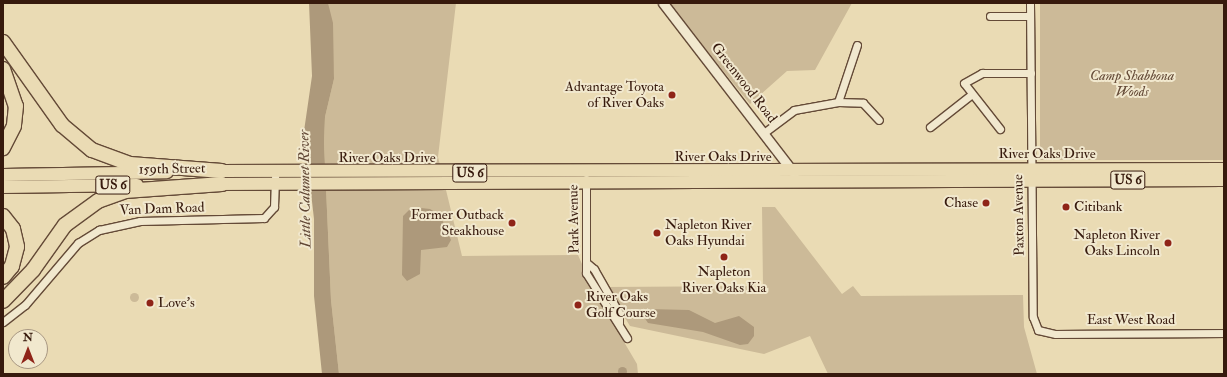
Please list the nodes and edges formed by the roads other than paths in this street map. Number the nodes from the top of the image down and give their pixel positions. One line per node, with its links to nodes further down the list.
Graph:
1 (663, 3): 14 (street, Greenwood Road)
2 (1030, 3): 4 (street, Paxton Avenue)
3 (990, 16): 4 (street)
4 (1030, 16): 8 (street, Paxton Avenue)
5 (3, 42): 20 (highway)
6 (857, 45): 10 (street)
7 (3, 69): 15 (highway)
8 (1031, 74): 9 (street); 18 (street, Paxton Avenue)
9 (972, 94): 12 (street); 13 (street)
10 (838, 102): 11 (street); 14 (street)
11 (879, 120)
12 (930, 127)
13 (1000, 129)
14 (765, 132): 17 (street, Greenwood Road)
15 (3, 148)
16 (1224, 169): 18 (main road, River Oaks Drive / US 6)
17 (793, 171): 18 (main road, River Oaks Drive / US 6); 21 (main road, River Oaks Drive / US 6); 24 (street, Greenwood Road)
18 (1032, 174): 23 (main road, River Oaks Drive / US 6); 24 (main road, River Oaks Drive / US 6); 30 (street, Paxton Avenue)
19 (3, 175): 20 (main road, 159th Street / US 6)
20 (222, 178): 22 (main road, River Oaks Drive / US 6); 25 (main road, 159th Street / US 6); 28 (highway)
21 (586, 178): 22 (main road, River Oaks Drive / US 6); 24 (main road, River Oaks Drive / US 6); 32 (street, Park Avenue)
22 (275, 179): 29 (street, Van Dam Road)
23 (1224, 180)
24 (801, 182)
25 (3, 187)
26 (3, 216): 27 (highway)
27 (3, 277)
28 (3, 301)
29 (3, 322)
30 (1038, 330): 31 (street, East West Road)
31 (1224, 333)
32 (627, 338)

